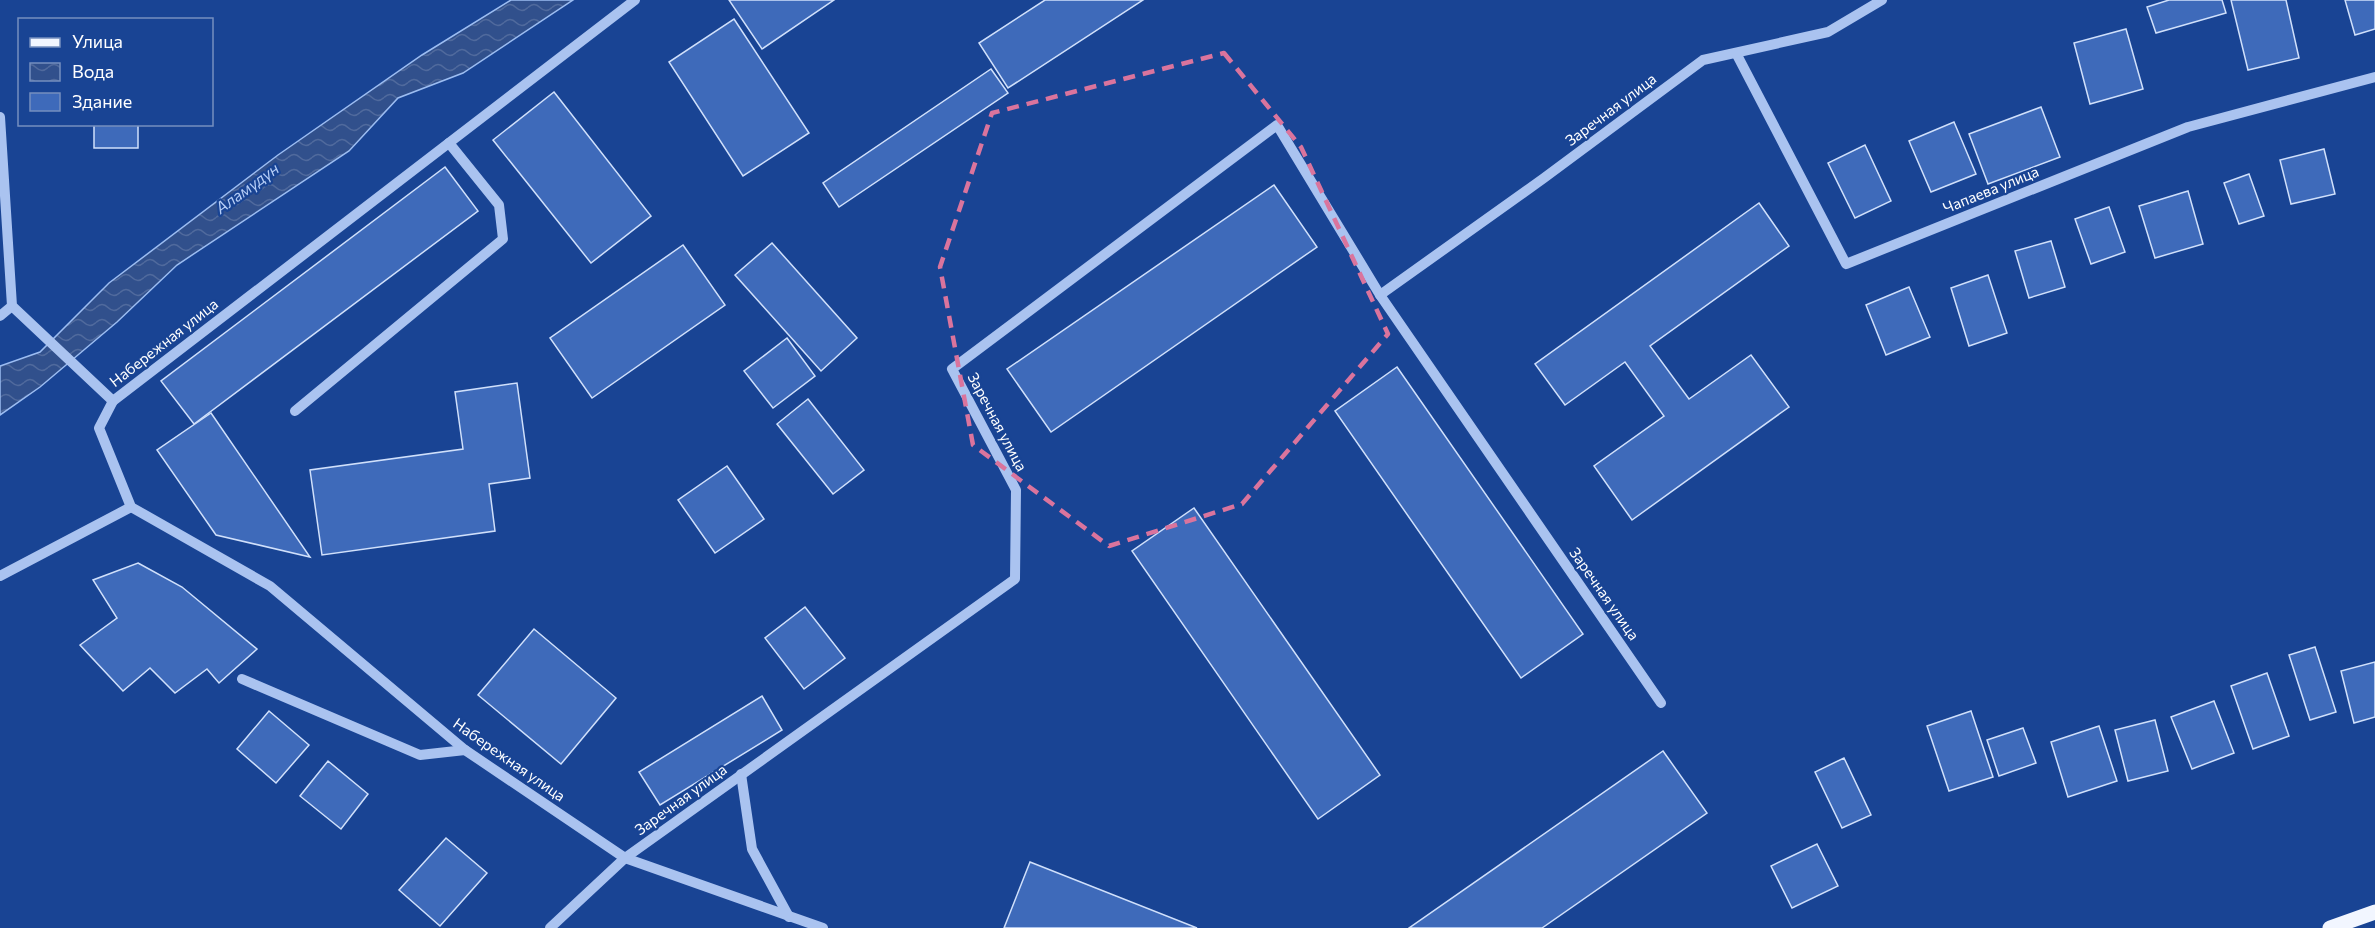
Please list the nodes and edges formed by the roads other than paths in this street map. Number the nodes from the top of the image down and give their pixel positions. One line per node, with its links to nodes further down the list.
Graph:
1 (635, 0): 6 (street, Набережная улица)
2 (1882, 0): 3 (street, Заречная улица)
3 (1736, 53): 4 (street, Чапаева улица); 7 (street, Заречная улица)
4 (2375, 78)
5 (0, 117): 8 (street)
6 (449, 143): 10 (street, Набережная улица); 11 (street)
7 (1380, 295): 15 (street, Заречная улица); 17 (street, Заречная улица)
8 (12, 306): 9 (street); 10 (street)
9 (0, 316)
10 (113, 401): 12 (street, Набережная улица)
11 (296, 411)
12 (131, 507): 13 (street); 16 (street, Набережная улица)
13 (0, 576)
14 (242, 679): 16 (street)
15 (1661, 703)
16 (465, 750): 18 (street, Набережная улица)
17 (741, 774): 18 (street, Заречная улица); 20 (street)
18 (625, 858): 20 (street, Набережная улица); 21 (street)
19 (2375, 912): 23 (main road)
20 (789, 917): 22 (street, Набережная улица)
21 (549, 928)
22 (823, 928)
23 (2330, 928)

